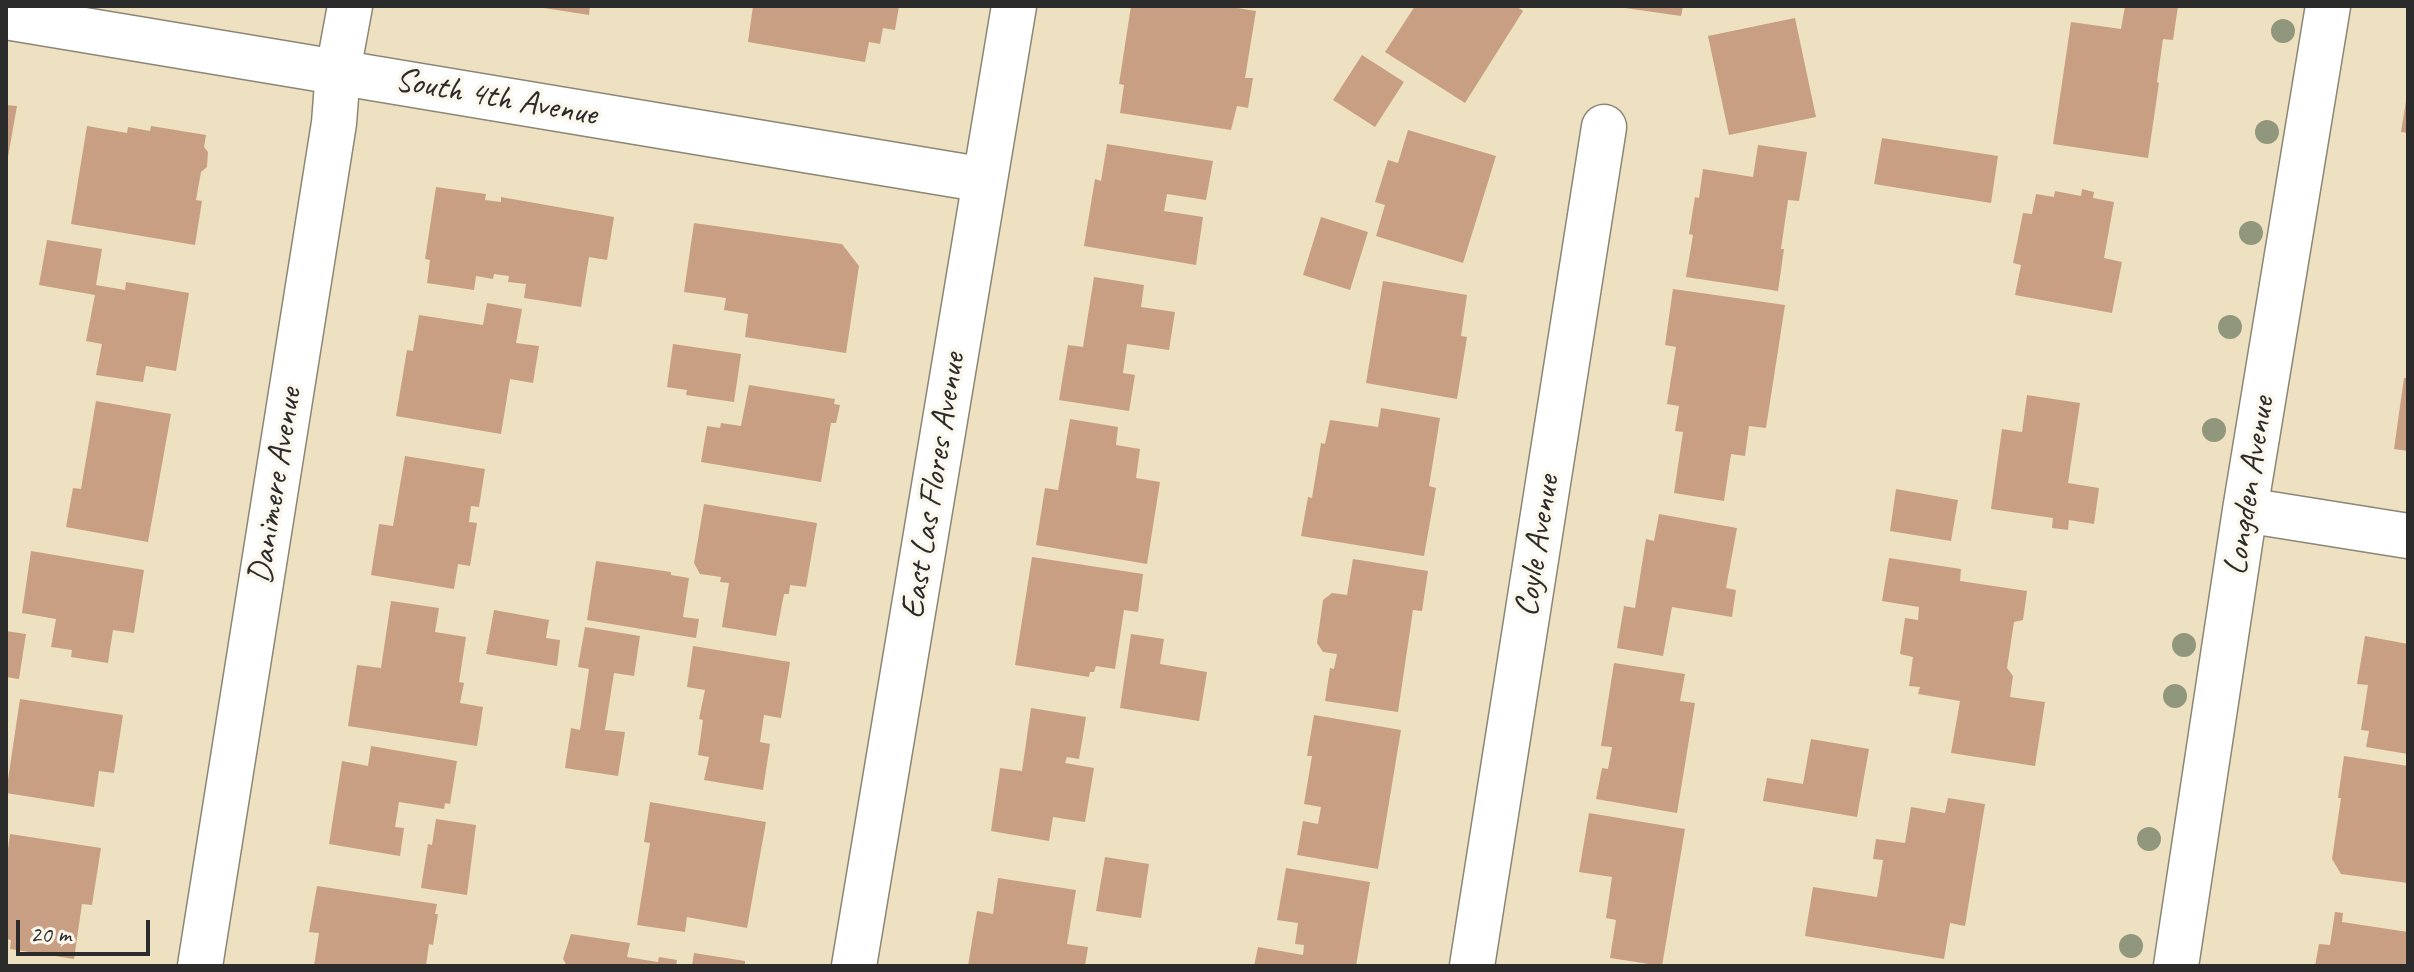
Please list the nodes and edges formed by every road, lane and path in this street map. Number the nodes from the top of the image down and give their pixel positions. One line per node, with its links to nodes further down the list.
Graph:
1 (350, 6): 5 (street, Danimere Avenue)
2 (1014, 6): 7 (street, East Las Flores Avenue)
3 (2328, 6): 8 (street, Longden Avenue)
4 (6, 17): 5 (street, South 4th Avenue)
5 (338, 71): 7 (street, South 4th Avenue); 10 (street, Danimere Avenue)
6 (1604, 127): 12 (street, Coyle Avenue)
7 (985, 180): 11 (street, East Las Flores Avenue)
8 (2245, 510): 9 (street); 13 (street, Longden Avenue)
9 (2408, 536)
10 (200, 966)
11 (854, 966)
12 (1472, 966)
13 (2176, 966)

